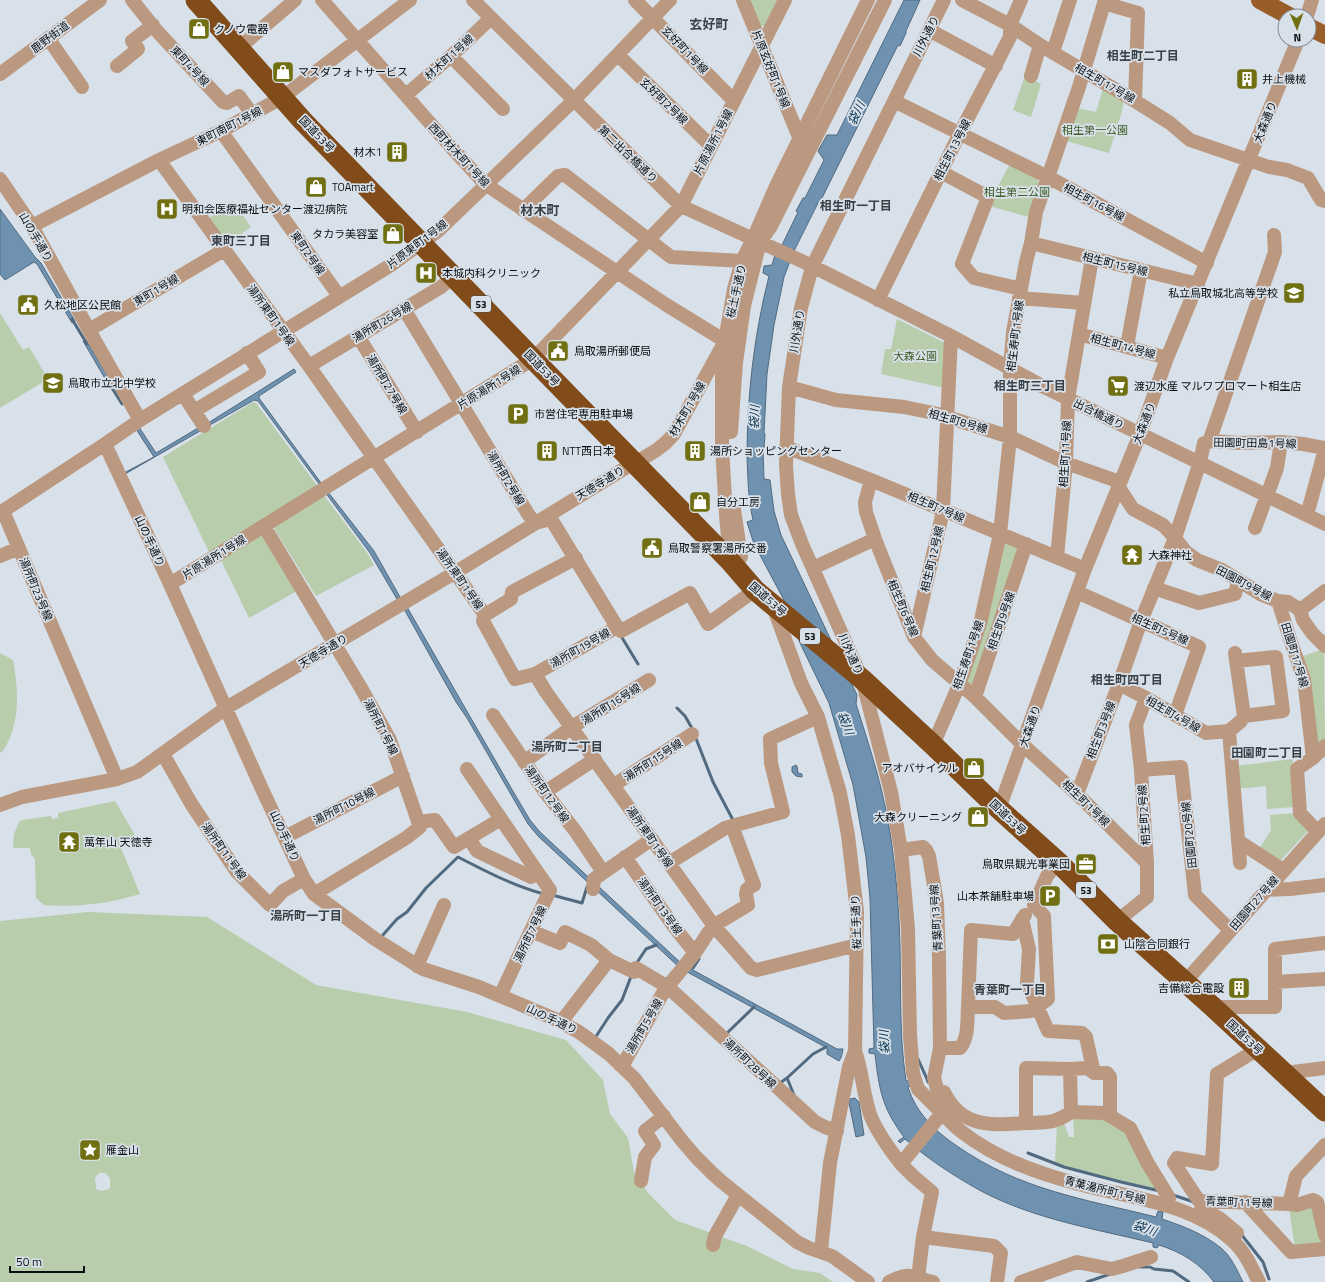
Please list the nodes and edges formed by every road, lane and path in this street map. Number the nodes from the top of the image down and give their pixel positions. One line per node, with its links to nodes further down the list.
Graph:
1 (100, 0): 26 (street, 鹿野街道)
2 (132, 0): 23 (street, 東町4号線)
3 (196, 0): 30 (highway, 国道53号 / 53)
4 (295, 0): 30 (street)
5 (322, 0): 27 (street, 西町材木町1号線)
6 (410, 0): 27 (street, 東町南町1号線)
7 (473, 0): 21 (street, 第二出合橋通り)
8 (635, 0): 22 (street, 玄好町1号線)
9 (670, 0): 22 (street, 片原東町1号線)
10 (743, 0): 28 (street, 片原玄好町1号線)
11 (785, 0): 28 (street, 片原湯所1号線)
12 (868, 0): 51 (street, 桜土手通り)
13 (885, 0): 65 (street)
14 (944, 0): 25 (street, 川外通り)
15 (962, 0): 24 (street, 相生町17号線)
16 (1021, 0): 24 (street, 相生町13号線)
17 (1070, 0): 32 (street)
18 (1260, 0): 20 (main road)
19 (1104, 1): 37 (street, 相生寿町1号線); 46 (street)
20 (1277, 9)
21 (491, 18): 34 (street, 材木町1号線); 45 (street, 第二出合橋通り)
22 (654, 18): 33 (street, 片原東町1号線); 43 (street, 玄好町1号線)
23 (153, 25): 35 (street); 48 (street, 東町4号線)
24 (1010, 25): 29 (street, 相生町17号線); 36 (street, 相生町13号線)
25 (928, 30): 36 (street); 44 (street, 川外通り)
26 (48, 38): 38 (street, 鹿野街道); 40 (street)
27 (358, 41): 41 (street, 西町材木町1号線); 42 (street, 東町南町1号線)
28 (762, 44): 43 (street, 片原湯所1号線); 51 (street, 片原玄好町1号線)
29 (1040, 45): 32 (street, 相生町17号線); 39 (street)
30 (239, 48): 42 (highway, 国道53号 / 53)
31 (1295, 48): 54 (street, 大森通り)
32 (1053, 52): 37 (street, 相生町17号線)
33 (618, 55): 45 (street, 片原東町1号線); 52 (street, 玄好町2号線)
34 (451, 56): 41 (street, 材木町1号線); 47 (street)
35 (117, 66)
36 (996, 66): 50 (street, 相生町13号線)
37 (1083, 71): 46 (street, 相生町17号線); 56 (street, 相生寿町1号線)
38 (0, 74)
39 (1031, 76)
40 (82, 87)
41 (406, 95): 58 (street, 西町材木町1号線)
42 (283, 97): 48 (street, 東町南町1号線); 66 (highway, 国道53号 / 53)
43 (734, 100): 52 (street, 片原湯所1号線)
44 (894, 100): 50 (street, 相生町16号線); 72 (street, 川外通り)
45 (573, 101): 58 (street, 片原東町1号線); 60 (street, 第二出合橋通り)
46 (1135, 101): 54 (street, 相生町17号線)
47 (503, 109)
48 (252, 114): 49 (street, 東町南町1号線)
49 (221, 131): 53 (street, 東町南町1号線); 78 (street, 東町2号線)
50 (960, 133): 55 (street, 相生町13号線); 56 (street, 相生町16号線)
51 (799, 137): 65 (street, 桜土手通り)
52 (711, 146): 60 (street, 片原湯所1号線)
53 (159, 160): 62 (street, 東町南町1号線); 68 (street, 湯所東町1号線)
54 (1250, 160): 59 (street, 相生町17号線); 71 (street, 大森通り)
55 (941, 172): 77 (street); 79 (street, 相生町13号線)
56 (1048, 177): 67 (street, 相生寿町1号線); 71 (street, 相生町16号線)
57 (0, 179): 62 (street, 山の手通り)
58 (485, 184): 61 (street, 西町材木町1号線); 66 (street, 片原東町1号線)
59 (1325, 201)
60 (681, 206): 64 (street, 片原湯所1号線); 65 (street, 第二出合橋通り)
61 (523, 210): 64 (street); 74 (street, 西町材木町1号線)
62 (32, 226): 82 (street, 山の手通り)
63 (1274, 235): 105 (street)
64 (648, 240): 70 (street); 74 (street, 片原湯所1号線)
65 (760, 242): 70 (street, 桜土手通り); 72 (street, 第二出合橋通り); 131 (street)
66 (420, 243): 75 (highway, 国道53号 / 53); 78 (street, 片原東町1号線)
67 (1031, 243): 69 (street, 相生町15号線); 77 (street, 相生寿町1号線)
68 (224, 250): 82 (street, 東町1号線); 83 (street, 湯所東町1号線)
69 (1092, 258): 73 (street, 相生町15号線); 80 (street, 相生町11号線)
70 (742, 261): 87 (street, 桜土手通り)
71 (1207, 263): 76 (street, 大森通り)
72 (809, 265): 79 (street, 出合橋通り); 94 (street, 川外通り)
73 (1141, 270): 76 (street, 相生町15号線); 88 (street)
74 (618, 272): 87 (street, 西町材木町1号線); 91 (street, 片原湯所1号線)
75 (454, 276): 81 (street, 湯所町26号線); 91 (highway, 国道53号 / 53)
76 (1198, 284): 90 (street, 大森通り)
77 (1020, 293): 80 (street); 93 (street, 相生寿町1号線)
78 (339, 296): 83 (street, 片原東町1号線)
79 (878, 300): 86 (street, 出合橋通り)
80 (1084, 303): 84 (street, 相生町11号線)
81 (404, 309): 85 (street, 湯所町26号線); 97 (street, 湯所町2号線)
82 (89, 330): 100 (street, 山の手通り)
83 (283, 331): 89 (street, 片原東町1号線); 92 (street, 湯所東町1号線)
84 (1079, 334): 88 (street, 相生町14号線); 96 (street, 相生町11号線)
85 (358, 336): 92 (street, 湯所町26号線); 102 (street, 湯所町27号線)
86 (952, 336): 93 (street, 出合橋通り); 99 (street, 相生町12号線)
87 (725, 341): 112 (street, 材木町1号線); 131 (street, 桜土手通り)
88 (1127, 346): 90 (street, 相生町14号線)
89 (247, 353): 95 (street, 片原東町1号線); 98 (street)
90 (1167, 358): 103 (street, 大森通り)
91 (533, 359): 97 (street, 片原湯所1号線); 112 (highway, 国道53号 / 53)
92 (309, 366): 110 (street, 湯所東町1号線)
93 (1010, 367): 96 (street, 出合橋通り); 104 (street, 相生寿町1号線)
94 (789, 387): 99 (street, 相生町8号線); 108 (street, 川外通り)
95 (183, 394): 98 (street); 100 (street, 片原東町1号線)
96 (1068, 399): 103 (street, 出合橋通り); 113 (street, 相生町11号線)
97 (461, 404): 102 (street, 片原湯所1号線); 119 (street, 湯所町2号線)
98 (194, 411): 101 (street)
99 (948, 417): 104 (street, 相生町8号線); 117 (street, 相生町12号線)
100 (140, 420): 107 (street)
101 (204, 426)
102 (417, 432): 110 (street, 片原湯所1号線)
103 (1140, 434): 111 (street, 出合橋通り); 115 (street, 大森通り)
104 (1010, 437): 113 (street, 相生町8号線); 123 (street, 相生寿町1号線)
105 (1209, 442): 106 (street, 田園町田島1号線); 111 (street, 田園町田島1号線)
106 (1281, 442): 109 (street, 田園町田島1号線); 116 (street)
107 (105, 444): 127 (street, 湯所町23号線); 136 (street, 山の手通り)
108 (786, 447): 114 (street, 相生町7号線); 132 (street, 川外通り)
109 (1325, 449): 118 (street)
110 (374, 458): 121 (street, 片原湯所1号線); 134 (street, 湯所東町1号線)
111 (1200, 462): 116 (street, 出合橋通り); 124 (street, 相生町3号線)
112 (634, 463): 119 (street, 天徳寺通り); 131 (highway, 国道53号 / 53)
113 (1066, 463): 115 (street, 相生町8号線); 129 (street, 相生町11号線)
114 (871, 480): 117 (street, 相生町7号線); 125 (street, 相生町6号線)
115 (1119, 484): 124 (street, 田園町9号線); 133 (street, 大森通り)
116 (1267, 496): 118 (street, 出合橋通り); 122 (street)
117 (943, 511): 123 (street, 相生町7号線); 147 (street, 相生町12号線)
118 (1307, 515): 120 (street, 出合橋通り)
119 (535, 523): 130 (street); 134 (street, 天徳寺通り)
120 (1325, 524)
121 (264, 526): 136 (street, 片原湯所1号線); 148 (street, 湯所町1号線)
122 (1255, 528)
123 (1000, 534): 126 (street, 相生町7号線); 153 (street, 相生寿町1号線)
124 (1175, 538): 135 (street, 田園町9号線); 137 (street, 相生町3号線)
125 (875, 539): 132 (street); 147 (street, 相生町6号線)
126 (1026, 544): 129 (street, 相生町7号線); 155 (street, 相生町9号線)
127 (19, 548): 128 (street); 175 (street, 湯所町23号線)
128 (0, 556)
129 (1057, 557): 133 (street, 相生町7号線)
130 (576, 558): 144 (street); 146 (street)
131 (736, 559): 138 (highway, 国道53号 / 53)
132 (813, 568): 151 (street, 川外通り)
133 (1085, 569): 140 (street, 大森通り)
134 (456, 572): 144 (street, 湯所東町1号線); 148 (street, 天徳寺通り)
135 (1238, 581): 137 (street); 141 (street, 田園町9号線)
136 (170, 584): 157 (street, 山の手通り)
137 (1154, 588): 145 (street, 相生町3号線)
138 (755, 590): 142 (highway, 国道53号 / 53); 146 (street, 湯所町19号線)
139 (1325, 591): 143 (street)
140 (1077, 592): 145 (street, 相生町5号線); 166 (street, 大森通り)
141 (1278, 601): 143 (street, 田園町9号線); 169 (street, 田園町17号線)
142 (771, 602): 151 (highway, 国道53号 / 53); 161 (street, 桜土手通り)
143 (1300, 610): 149 (street)
144 (485, 615): 150 (street, 湯所東町1号線)
145 (1142, 621): 154 (street, 相生町3号線); 159 (street, 相生町5号線)
146 (617, 627): 150 (street, 湯所町19号線)
147 (914, 637): 153 (street, 相生町6号線)
148 (335, 644): 157 (street, 天徳寺通り); 174 (street, 湯所町1号線)
149 (1325, 646)
150 (535, 674): 162 (street, 湯所東町1号線)
151 (856, 674): 165 (highway, 国道53号 / 53); 189 (street)
152 (650, 680): 162 (street, 湯所町16号線)
153 (959, 684): 155 (street, 相生町6号線); 165 (street, 相生寿町1号線)
154 (1119, 684): 156 (street, 相生町4号線); 178 (street, 相生町3号線)
155 (975, 697): 166 (street, 相生町6号線)
156 (1146, 698): 159 (street, 相生町4号線); 173 (street, 相生町2号線)
157 (226, 708): 168 (street, 天徳寺通り); 185 (street, 山の手通り)
158 (493, 714): 171 (street, 湯所町12号線)
159 (1175, 715): 163 (street, 相生町4号線)
160 (1244, 716): 160 (street); 163 (street)
161 (818, 717): 183 (street); 209 (street, 桜土手通り)
162 (572, 727): 170 (street, 湯所東町1号線); 171 (street, 湯所町16号線)
163 (1229, 731): 188 (street)
164 (692, 734): 176 (street, 湯所町15号線)
165 (933, 744): 180 (highway, 国道53号 / 53)
166 (1023, 745): 178 (street, 相生町1号線); 180 (street, 大森通り)
167 (1325, 746): 169 (street)
168 (163, 754): 175 (street, 天徳寺通り); 197 (street, 湯所町11号線)
169 (1313, 758): 184 (street)
170 (595, 759): 176 (street, 湯所東町1号線); 177 (street)
171 (524, 762): 177 (street, 湯所町12号線)
172 (467, 769): 181 (street)
173 (1141, 770): 193 (street, 相生町2号線); 206 (street, 田園町20号線)
174 (403, 776): 182 (street, 湯所町1号線); 185 (street, 湯所町10号線)
175 (117, 779): 179 (street, 天徳寺通り)
176 (614, 785): 187 (street, 湯所東町1号線)
177 (545, 792): 190 (street, 湯所町12号線)
178 (1077, 794): 193 (street, 相生町1号線)
179 (0, 806)
180 (999, 809): 191 (highway, 国道53号 / 53)
181 (501, 819): 186 (street); 196 (street)
182 (418, 822): 186 (street); 200 (street)
183 (732, 826): 192 (street); 205 (street)
184 (1321, 828): 195 (street, 田園町27号線)
185 (285, 837): 197 (street, 山の手通り)
186 (469, 838): 196 (street)
187 (652, 839): 190 (street, 湯所町12号線); 192 (street, 湯所東町1号線)
188 (1238, 841): 194 (street); 195 (street)
189 (901, 850): 222 (street, 青葉町13号線); 232 (street)
190 (625, 858): 210 (street, 湯所町13号線)
191 (1058, 862): 202 (street); 204 (highway, 国道53号 / 53)
192 (669, 863): 205 (street, 湯所東町1号線)
193 (1147, 863): 204 (street, 相生町2号線)
194 (1240, 863)
195 (1284, 870): 199 (street, 田園町27号線)
196 (538, 873): 207 (street, 湯所町7号線)
197 (304, 879): 200 (street, 山の手通り)
198 (1325, 885): 199 (street)
199 (1265, 890): 206 (street, 田園町27号線)
200 (314, 894): 212 (street, 山の手通り)
201 (444, 905): 212 (street)
202 (1034, 905): 203 (street); 218 (street)
203 (1022, 919): 218 (street); 219 (street)
204 (1117, 921): 214 (highway, 国道53号 / 53)
205 (714, 926): 209 (street, 湯所東町1号線); 210 (street, 湯所町5号線)
206 (1230, 930): 214 (street, 田園町27号線)
207 (531, 931): 211 (street); 217 (street, 湯所町7号線)
208 (1325, 943): 215 (street)
209 (857, 945): 224 (street, 桜土手通り)
210 (695, 953): 216 (street, 湯所町5号線)
211 (609, 960): 216 (street, 湯所町28号線); 221 (street)
212 (417, 966): 217 (street, 山の手通り)
213 (1325, 979): 215 (street)
214 (1185, 982): 220 (highway, 国道53号 / 53)
215 (1275, 982): 220 (street)
216 (668, 987): 225 (street, 湯所町5号線); 236 (street, 湯所町28号線)
217 (500, 996): 221 (street, 山の手通り)
218 (1037, 1006): 219 (street); 228 (street)
219 (968, 1007): 222 (street)
220 (1213, 1007): 223 (highway, 国道53号 / 53)
221 (562, 1022): 225 (street, 山の手通り)
222 (940, 1048): 232 (street, 青葉町13号線)
223 (1258, 1049): 229 (highway, 国道53号 / 53); 243 (street, 青葉町11号線)
224 (855, 1051): 236 (street, 桜土手通り); 238 (street)
225 (620, 1065): 233 (street, 山の手通り)
226 (1325, 1068): 229 (street)
227 (1070, 1069): 228 (street); 231 (street); 235 (street)
228 (1094, 1072): 234 (street)
229 (1285, 1073): 230 (highway, 国道53号 / 53)
230 (1325, 1111)
231 (1072, 1112): 234 (street); 235 (street)
232 (945, 1113): 235 (street); 238 (street); 240 (street, 青葉湯所町1号線)
233 (664, 1116): 239 (street); 241 (street, 山の手通り)
234 (1110, 1116): 242 (street)
235 (1026, 1123)
236 (837, 1131): 249 (street, 桜土手通り)
237 (1325, 1145): 244 (street)
238 (904, 1159): 246 (street)
239 (641, 1181)
240 (1107, 1191): 242 (street); 257 (street, 青葉湯所町1号線)
241 (738, 1195): 247 (street); 249 (street, 山の手通り)
242 (1169, 1198): 258 (street)
243 (1245, 1202): 244 (street, 青葉町11号線); 248 (street)
244 (1289, 1204): 245 (street, 青葉町11号線)
245 (1325, 1235)
246 (923, 1237): 251 (street); 255 (street)
247 (713, 1245)
248 (1325, 1247)
249 (820, 1252): 252 (street, 山の手通り)
250 (1151, 1257): 256 (street)
251 (918, 1278): 253 (street); 254 (street)
252 (868, 1282)
253 (889, 1282)
254 (933, 1282)
255 (997, 1282)
256 (1021, 1282)
257 (1259, 1282)
258 (1267, 1282)

